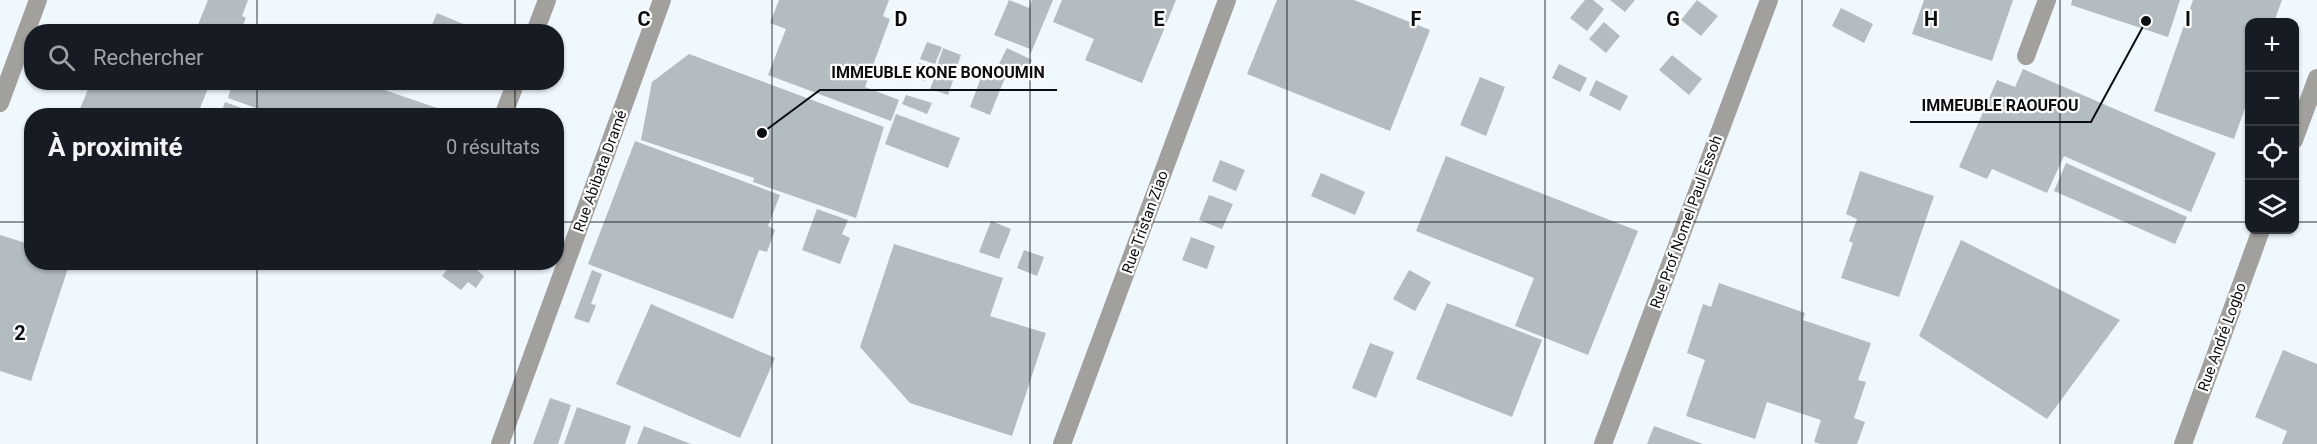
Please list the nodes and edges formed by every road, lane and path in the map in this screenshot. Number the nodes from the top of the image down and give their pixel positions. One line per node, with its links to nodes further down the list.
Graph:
1 (38, 0): 7 (street)
2 (547, 0): 8 (street)
3 (662, 0): 18 (street, Rue Abibata Dramé)
4 (1227, 0): 21 (street, Rue Tristan Ziao)
5 (1769, 0): 22 (street, Rue Prof Nomel Paul Essoh)
6 (2047, 0): 11 (street)
7 (25, 24)
8 (538, 24)
9 (24, 26): 10 (street)
10 (8, 56): 14 (street)
11 (2026, 56)
12 (2317, 78): 16 (street)
13 (513, 90): 15 (street)
14 (0, 104)
15 (506, 108)
16 (2299, 129)
17 (2260, 234): 23 (street, Rue André Logbo)
18 (564, 269)
19 (563, 270): 20 (street, Rue Abibata Dramé)
20 (500, 444)
21 (1062, 444)
22 (1604, 444)
23 (2183, 444)

